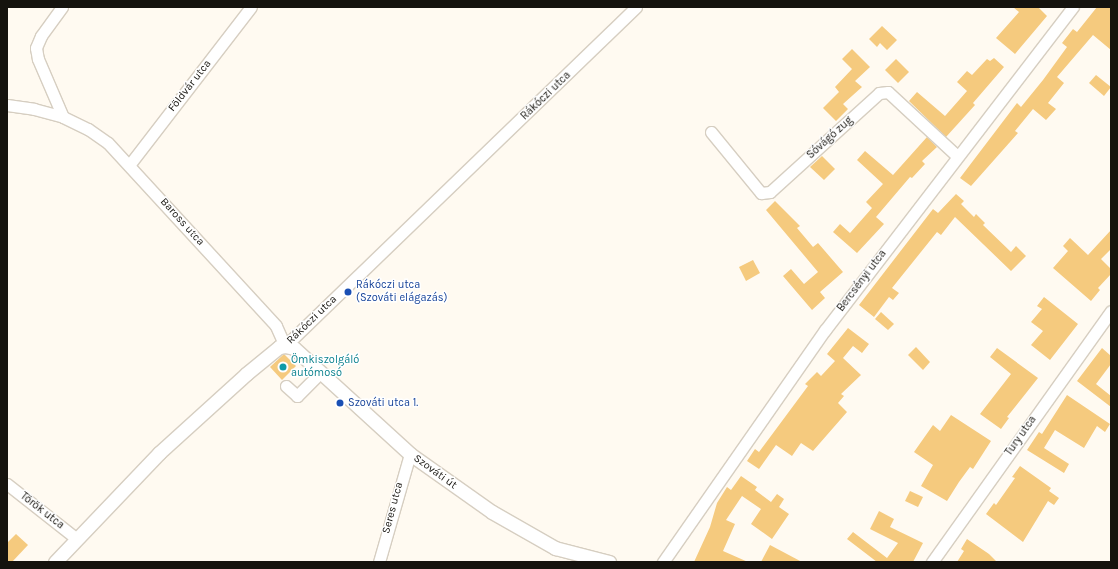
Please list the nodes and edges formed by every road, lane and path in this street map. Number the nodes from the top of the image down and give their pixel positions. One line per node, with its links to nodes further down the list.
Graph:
1 (62, 7): 6 (street)
2 (251, 7): 9 (street, Földvár utca)
3 (636, 7): 11 (street, Rákóczi utca)
4 (1072, 7): 8 (street, Bercsényi utca)
5 (7, 106): 6 (street, Baross utca)
6 (63, 117): 9 (street, Baross utca)
7 (711, 132): 8 (street, Sóvágó zug)
8 (957, 156): 20 (street, Bercsényi utca)
9 (130, 164): 11 (street, Baross utca)
10 (1111, 311): 21 (street, Tury utca)
11 (285, 346): 12 (main road, Szováti út); 16 (main road, Rákóczi utca)
12 (320, 373): 13 (street); 14 (main road, Szováti út)
13 (286, 386)
14 (410, 454): 18 (street, Seres utca); 19 (main road, Szováti út)
15 (7, 484): 16 (street, Török utca)
16 (77, 539): 17 (main road, Rákóczi utca)
17 (55, 562)
18 (379, 562)
19 (609, 562)
20 (664, 562)
21 (932, 562)

